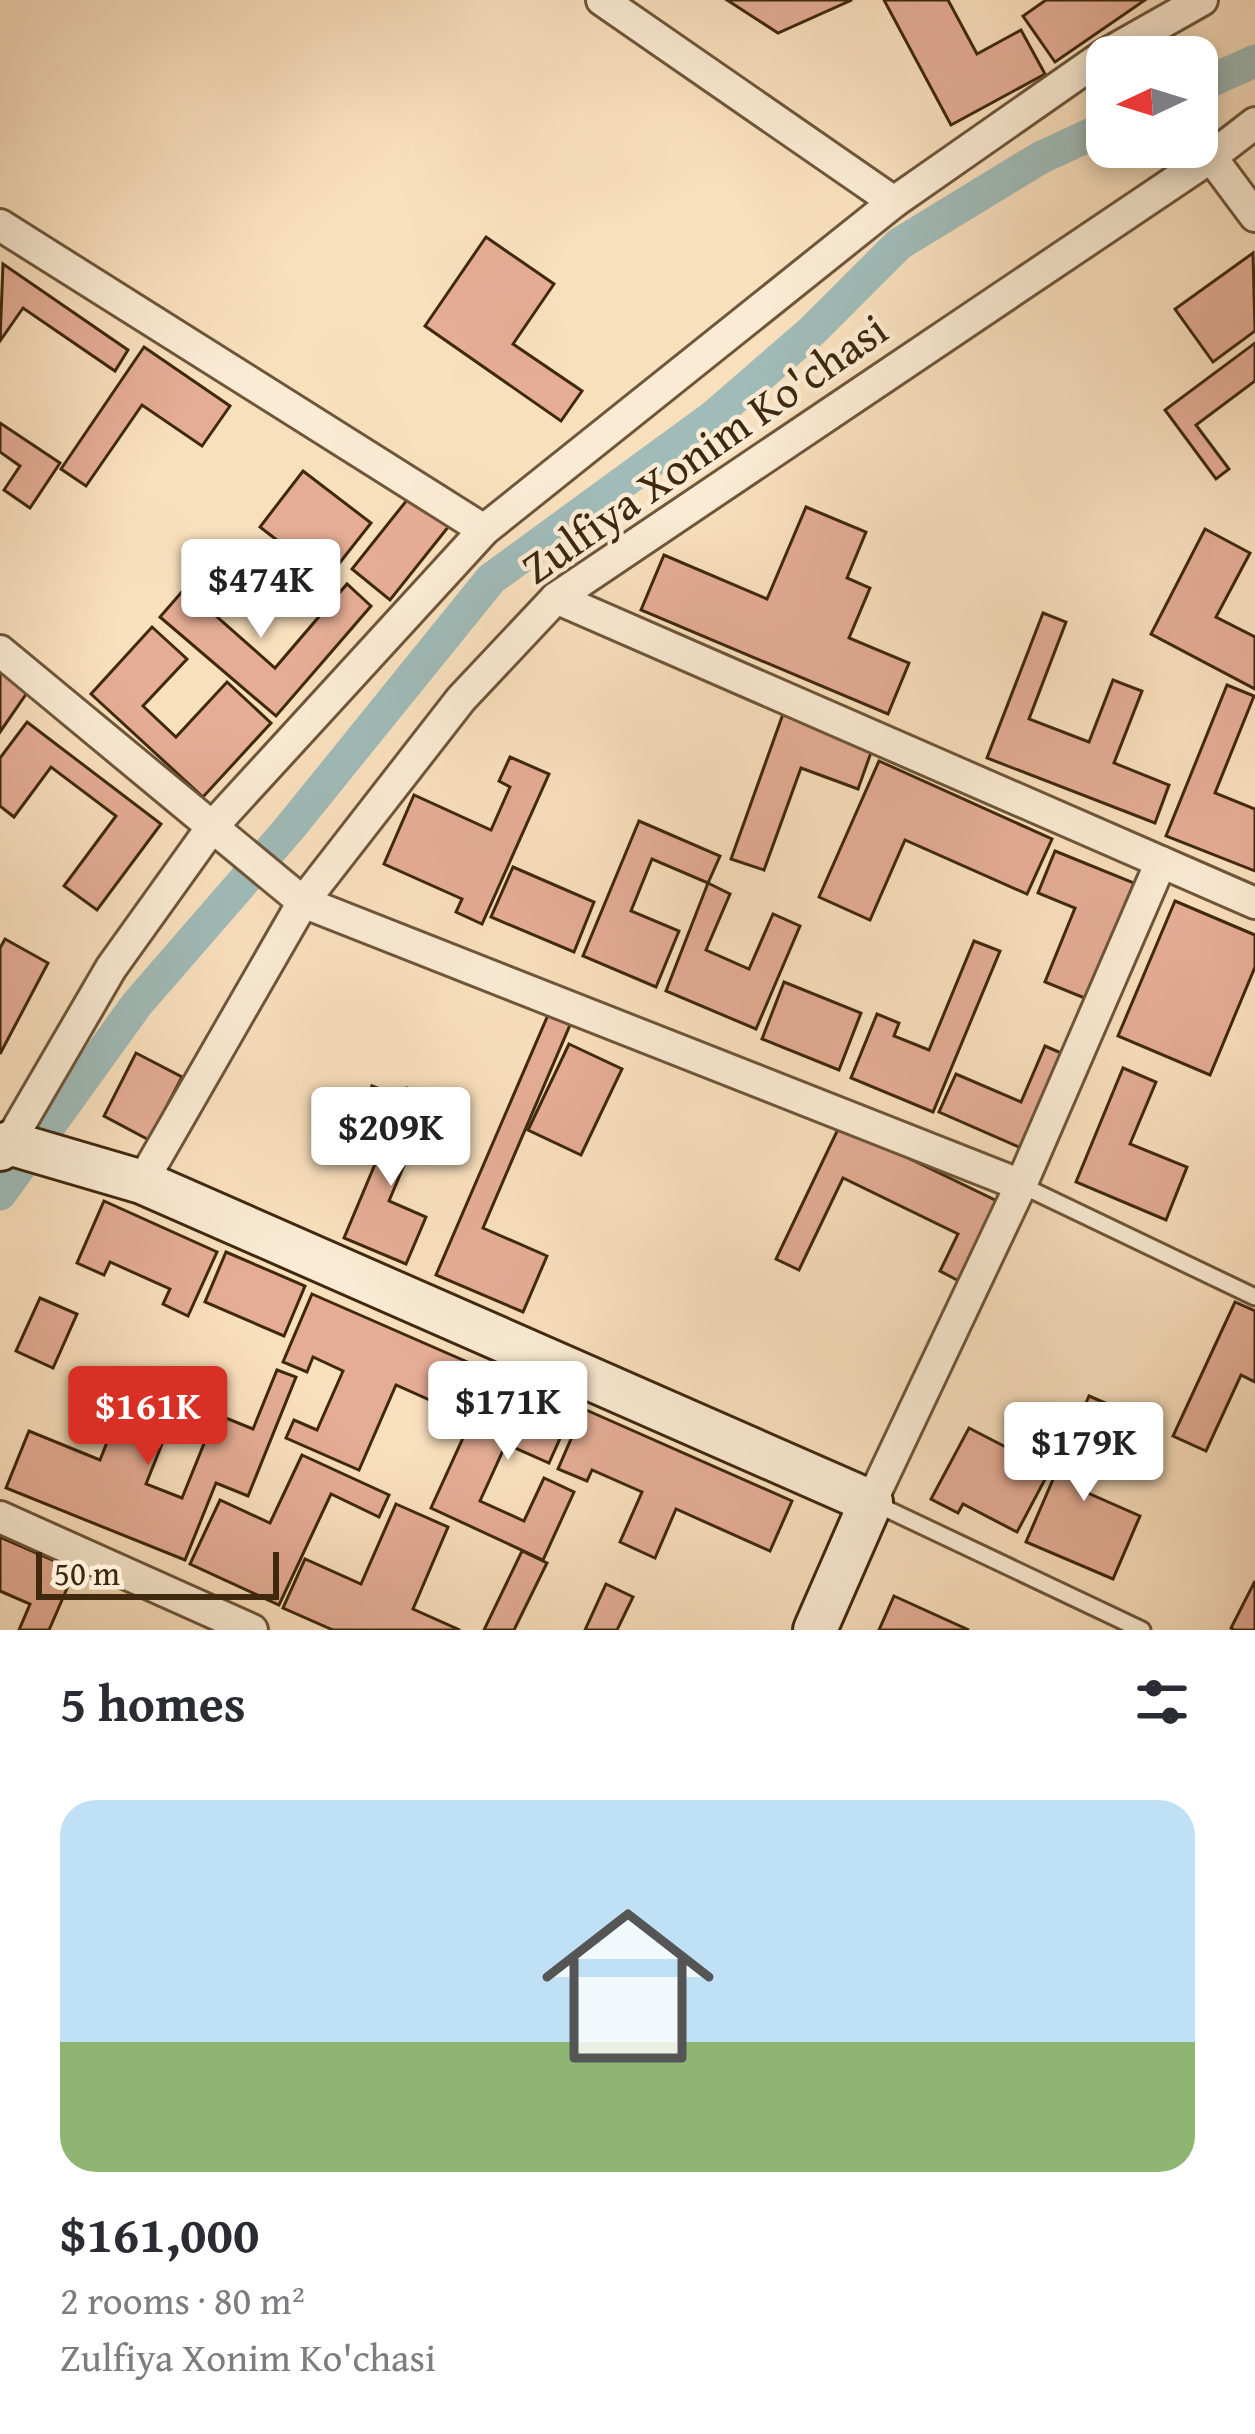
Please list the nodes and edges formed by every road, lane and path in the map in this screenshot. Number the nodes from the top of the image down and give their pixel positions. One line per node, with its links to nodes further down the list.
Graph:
1 (602, 0): 7 (street)
2 (1202, 0): 7 (street)
3 (1255, 123): 4 (street, Zulfiya Xonim Ko'chasi)
4 (1218, 152)
5 (1218, 166): 8 (street)
6 (1195, 168): 11 (street, Zulfiya Xonim Ko'chasi)
7 (894, 202): 10 (street)
8 (1255, 216)
9 (0, 225): 10 (street)
10 (484, 530): 13 (street)
11 (556, 598): 14 (street); 15 (street, Zulfiya Xonim Ko'chasi)
12 (0, 651): 13 (street)
13 (212, 827): 15 (street); 17 (street)
14 (1161, 862): 16 (street); 19 (street)
15 (303, 902): 18 (street, Zulfiya Xonim Ko'chasi); 19 (street)
16 (1255, 903)
17 (4, 1146): 18 (street)
18 (142, 1182): 21 (street)
19 (1021, 1185): 20 (lane); 21 (street)
20 (1255, 1297)
21 (871, 1502): 24 (street); 25 (lane)
22 (0, 1517): 23 (street)
23 (252, 1630)
24 (815, 1630)
25 (1142, 1630)

